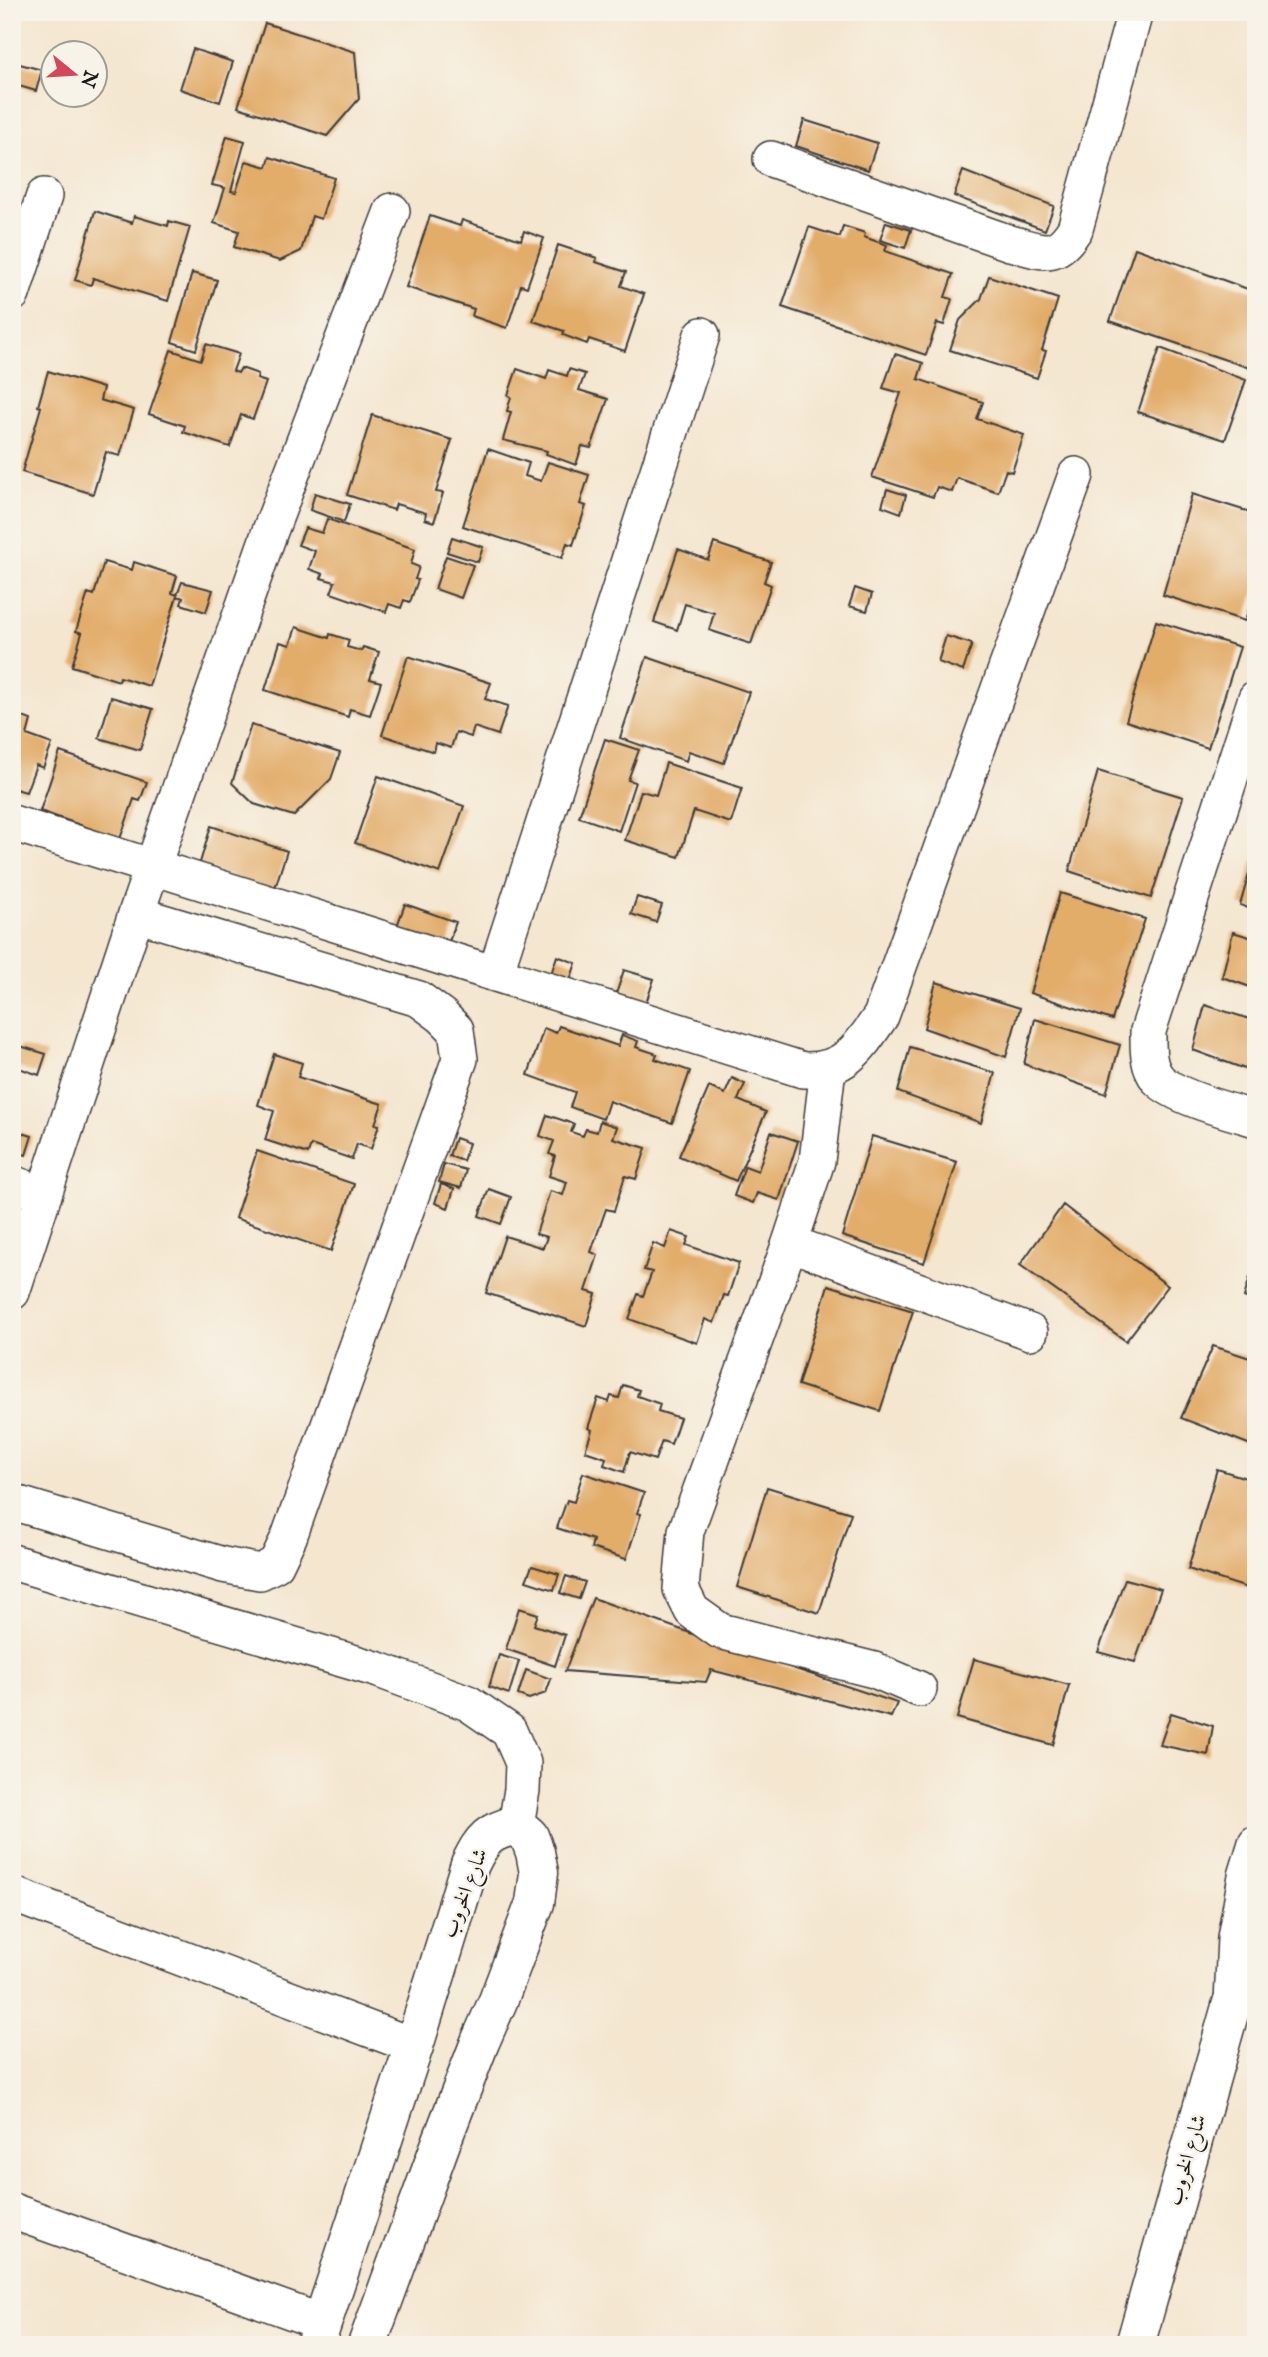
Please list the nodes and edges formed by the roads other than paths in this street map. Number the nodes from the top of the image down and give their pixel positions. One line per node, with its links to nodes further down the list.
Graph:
1 (1135, 12): 2 (street)
2 (771, 159)
3 (44, 196): 5 (street)
4 (392, 211): 10 (street)
5 (12, 294)
6 (702, 335): 12 (street)
7 (1076, 475): 13 (street)
8 (1256, 698): 14 (street)
9 (12, 823): 10 (street)
10 (152, 868): 11 (street); 12 (street)
11 (136, 914): 15 (street); 19 (street)
12 (495, 974): 13 (street)
13 (828, 1068): 16 (street)
14 (1256, 1119)
15 (28, 1189): 17 (street)
16 (790, 1243): 18 (street); 21 (street)
17 (12, 1292)
18 (1030, 1332)
19 (12, 1502)
20 (12, 1562): 22 (street)
21 (919, 1689)
22 (516, 1825): 26 (main road, شارع الخروب); 29 (main road)
23 (1256, 1843): 25 (street)
24 (12, 1894): 26 (street)
25 (1244, 1996): 30 (main road, شارع الخروب)
26 (414, 2046): 28 (main road, شارع الخروب)
27 (12, 2211): 28 (street)
28 (318, 2334)
29 (373, 2343)
30 (1135, 2345)

